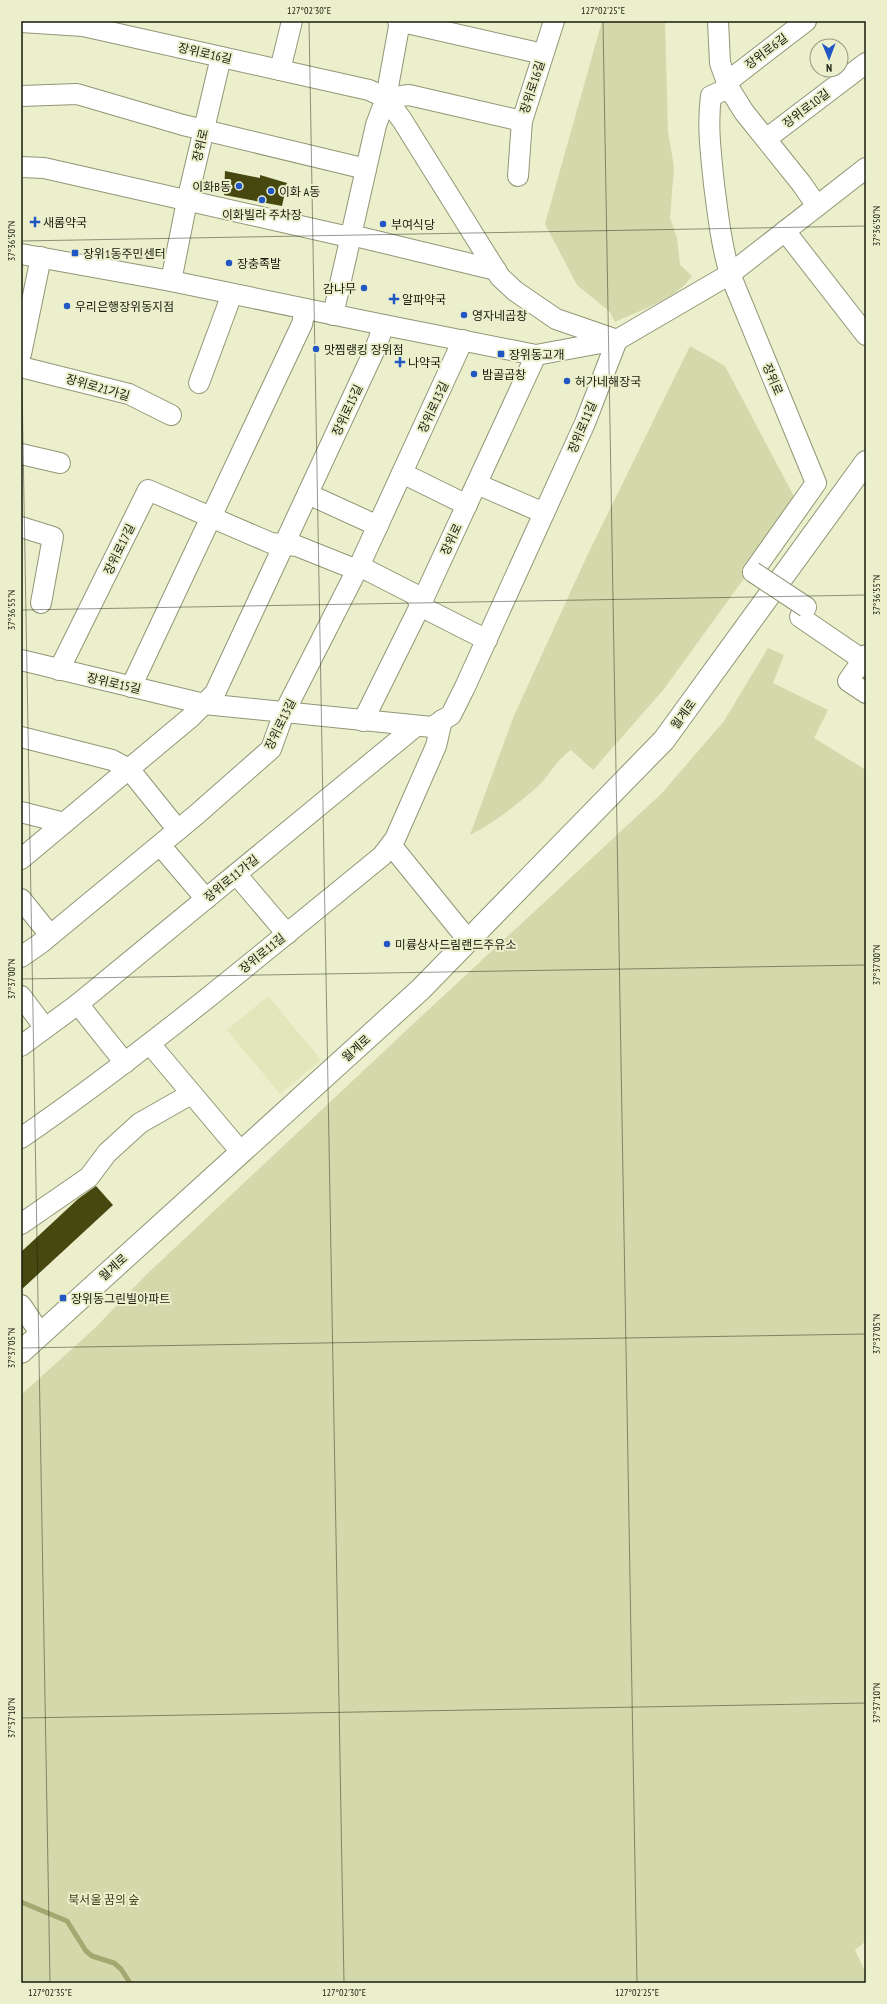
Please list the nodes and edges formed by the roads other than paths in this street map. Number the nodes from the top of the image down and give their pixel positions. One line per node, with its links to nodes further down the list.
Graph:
1 (292, 21): 11 (street)
2 (399, 21): 8 (street, 장위로16길); 14 (street, 장위로16길)
3 (554, 21): 8 (street, 장위로16길)
4 (718, 21): 12 (street)
5 (806, 21): 12 (street, 장위로6길)
6 (21, 22): 7 (street, 장위로16길)
7 (132, 29): 9 (street, 장위로16길)
8 (543, 54): 15 (street, 장위로16길)
9 (221, 57): 11 (street, 장위로16길); 16 (street, 장위로)
10 (866, 63): 17 (street, 장위로10길)
11 (280, 70): 14 (street, 장위로16길)
12 (728, 85): 17 (street); 29 (street, 장위로)
13 (21, 96): 16 (street)
14 (386, 98): 15 (street, 장위로16길); 19 (street, 장위로16길); 28 (street)
15 (522, 121): 21 (street, 장위로16길)
16 (204, 130): 19 (street); 22 (street, 장위로)
17 (766, 139): 23 (street)
18 (21, 167): 22 (street)
19 (366, 168): 25 (street, 장위로16길)
20 (866, 168): 23 (street)
21 (518, 176)
22 (187, 201): 25 (street); 30 (street, 장위로)
23 (817, 206): 24 (street)
24 (785, 231): 29 (street); 35 (street)
25 (351, 235): 28 (street); 33 (street, 장위로16길)
26 (21, 254): 27 (street)
27 (41, 257): 30 (street); 38 (street)
28 (496, 270): 37 (street)
29 (730, 274): 37 (street); 59 (street, 장위로, bridge)
30 (172, 281): 31 (street)
31 (232, 294): 32 (street); 41 (street)
32 (305, 309): 33 (street); 51 (street)
33 (333, 315): 34 (street)
34 (384, 325): 36 (street); 48 (street, 장위로15길)
35 (866, 335)
36 (463, 340): 39 (street); 46 (street, 장위로13길)
37 (617, 340): 39 (street); 50 (street, 장위로11길)
38 (21, 354)
39 (536, 354): 47 (street, 장위로)
40 (21, 367): 42 (street, 장위로21가길)
41 (199, 383)
42 (171, 415)
43 (21, 454): 45 (street)
44 (866, 462): 82 (main road, 월계로)
45 (60, 463)
46 (402, 473): 49 (street); 52 (street, 장위로13길)
47 (477, 484): 49 (street, 장위로); 50 (street)
48 (308, 494): 52 (street); 54 (street, 장위로15길)
49 (467, 505): 57 (street, 장위로)
50 (544, 513): 58 (street, 장위로11길)
51 (211, 517): 54 (street); 61 (street, 장위로17길); 62 (street)
52 (378, 526): 55 (street, 장위로13길)
53 (21, 527): 56 (street)
54 (284, 546): 55 (street); 64 (street, 장위로15길)
55 (358, 570): 57 (street); 65 (street, 장위로13길)
56 (41, 604)
57 (420, 606): 58 (street); 67 (street, 장위로)
58 (487, 640): 66 (street, 장위로11길)
59 (864, 658): 63 (street)
60 (22, 664): 61 (street, 장위로15길)
61 (59, 670): 62 (street, 장위로15길)
62 (131, 687): 64 (street, 장위로15길)
63 (866, 693)
64 (204, 704): 65 (street, 장위로11길); 70 (street, 장위로15길)
65 (284, 713): 67 (street, 장위로11길); 73 (street, 장위로13길)
66 (442, 720): 68 (street, 장위로11길); 75 (street, 장위로11길)
67 (363, 721): 68 (street, 장위로11길)
68 (416, 726): 77 (street, 장위로11가길)
69 (21, 736): 70 (street)
70 (129, 769): 72 (street, 장위로15길); 73 (street)
71 (21, 812): 72 (street)
72 (64, 823): 76 (street, 장위로15길)
73 (178, 830): 74 (street, 장위로13길)
74 (160, 845): 79 (street); 81 (street, 장위로13길)
75 (391, 845): 80 (street, 장위로11길); 82 (street)
76 (21, 859)
77 (236, 874): 79 (street, 장위로11가길); 80 (street)
78 (21, 899): 81 (street)
79 (206, 899): 85 (street, 장위로11가길)
80 (287, 934): 87 (street, 장위로11길)
81 (50, 935): 83 (street, 장위로13길)
82 (468, 940): 92 (main road, 월계로)
83 (21, 957)
84 (21, 996): 86 (street)
85 (78, 1004): 86 (street, 장위로11가길); 89 (street)
86 (45, 1028): 88 (street, 장위로11가길)
87 (150, 1044): 89 (street, 장위로11길); 90 (street)
88 (21, 1046)
89 (125, 1063): 91 (street, 장위로11길)
90 (191, 1094): 92 (street); 93 (street)
91 (21, 1138)
92 (241, 1152): 95 (main road, 월계로)
93 (21, 1224)
94 (21, 1305): 95 (street)
95 (40, 1333): 96 (main road, 월계로)
96 (21, 1352)

